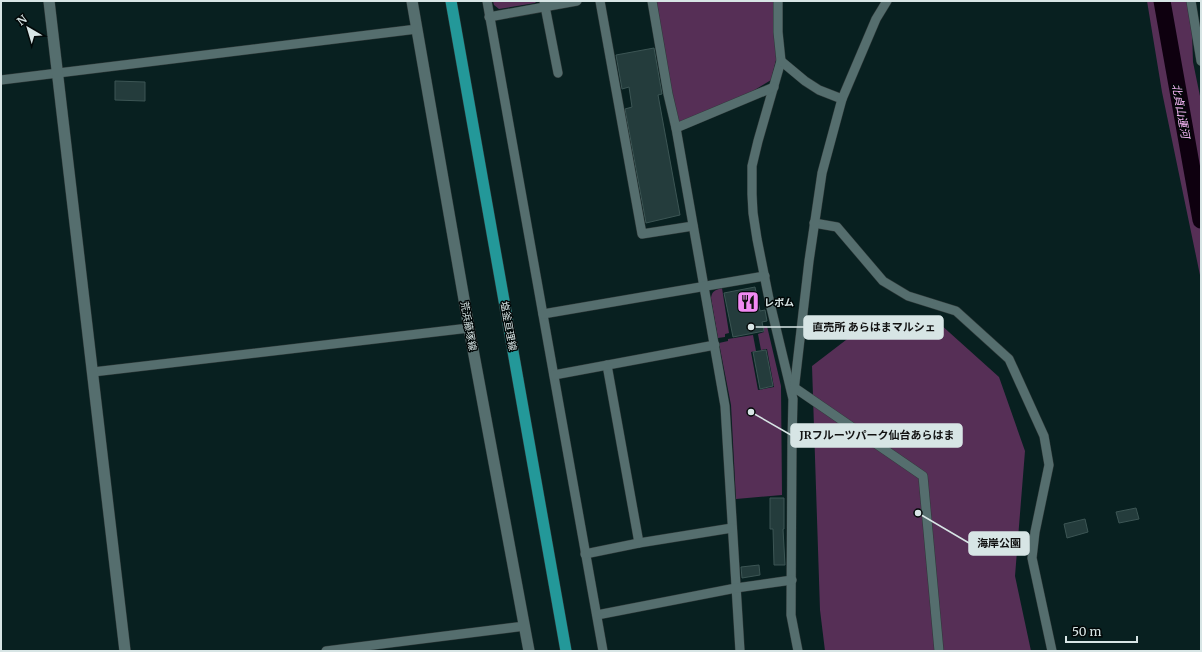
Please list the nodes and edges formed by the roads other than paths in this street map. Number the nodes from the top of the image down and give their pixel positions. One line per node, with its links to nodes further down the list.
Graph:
1 (49, 1): 16 (street)
2 (412, 1): 13 (street, 荒浜藤塚線)
3 (452, 1): 44 (main road, 塩釜亘理線)
4 (487, 1): 12 (street)
5 (577, 1): 11 (street)
6 (600, 1): 23 (street)
7 (652, 1): 21 (street)
8 (778, 1): 15 (street)
9 (887, 1): 20 (street)
10 (1191, 1): 14 (street)
11 (544, 4): 12 (street); 17 (street)
12 (490, 17): 26 (street)
13 (417, 29): 16 (street); 27 (street, 荒浜藤塚線)
14 (1201, 60)
15 (781, 61): 19 (street); 20 (street)
16 (58, 73): 18 (street); 30 (street)
17 (558, 73)
18 (1, 80)
19 (774, 87): 21 (street); 24 (street)
20 (842, 99): 22 (street)
21 (676, 128): 23 (street)
22 (814, 223): 32 (street); 49 (street)
23 (693, 226): 25 (street)
24 (765, 276): 25 (street); 33 (street)
25 (704, 286): 26 (street); 28 (street)
26 (543, 314): 31 (street)
27 (469, 328): 30 (street); 40 (street, 荒浜藤塚線)
28 (715, 345): 29 (street); 34 (street)
29 (607, 365): 31 (street); 35 (street)
30 (93, 372): 41 (street)
31 (554, 375): 36 (street)
32 (795, 388): 33 (street); 48 (street)
33 (794, 399): 37 (street)
34 (732, 528): 35 (street); 38 (street)
35 (639, 543): 36 (street)
36 (585, 554): 39 (street)
37 (792, 580): 38 (street); 47 (street)
38 (736, 588): 39 (street); 46 (street)
39 (597, 615): 45 (street)
40 (525, 626): 42 (street); 43 (street, 荒浜藤塚線)
41 (125, 651)
42 (326, 651)
43 (529, 651)
44 (566, 651)
45 (603, 651)
46 (739, 651)
47 (798, 651)
48 (939, 651)
49 (1052, 651)

